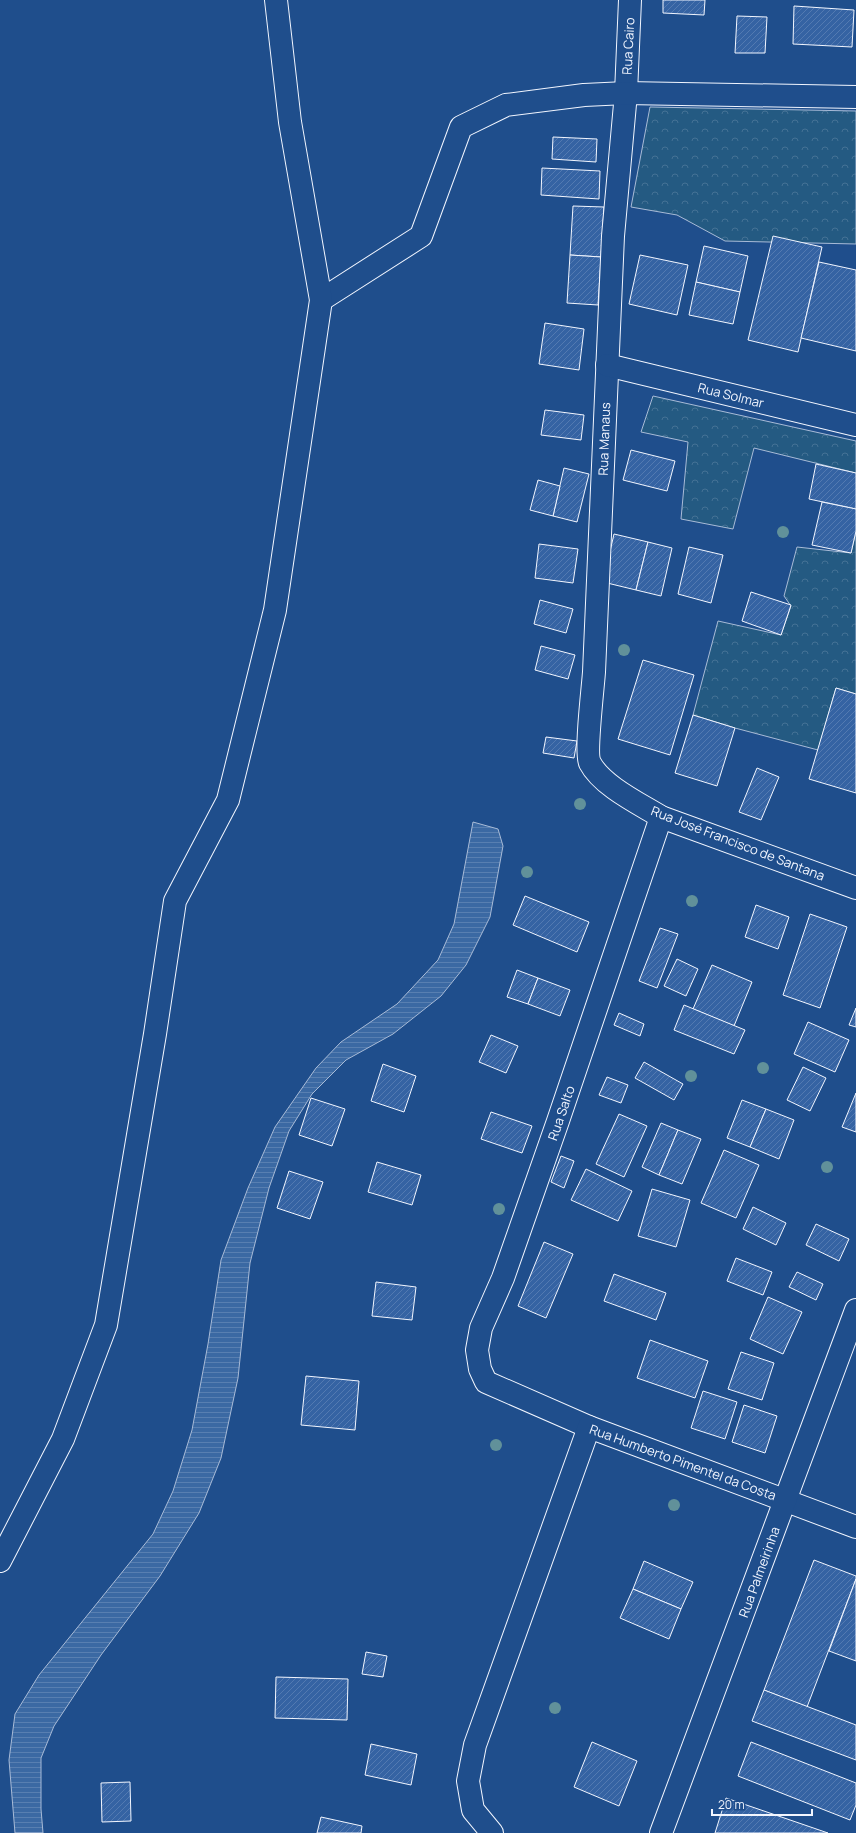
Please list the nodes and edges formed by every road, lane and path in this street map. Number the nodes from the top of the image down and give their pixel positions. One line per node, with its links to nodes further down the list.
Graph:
1 (276, 0): 5 (street)
2 (630, 0): 3 (street, Rua Cairo)
3 (626, 93): 4 (street); 5 (street); 6 (street, Rua Manaus)
4 (856, 97)
5 (322, 300): 16 (street)
6 (607, 365): 7 (street, Rua Solmar); 8 (street, Rua Manaus)
7 (856, 425)
8 (604, 780): 9 (street, Rua José Francisco de Santana)
9 (661, 817): 10 (street, Rua José Francisco de Santana); 12 (street, Rua Salto)
10 (856, 888)
11 (856, 1310): 14 (street, Rua Palmeirinha)
12 (510, 1393): 13 (street, Rua Humberto Pimentel da Costa)
13 (589, 1427): 14 (street, Rua Humberto Pimentel da Costa); 17 (street)
14 (786, 1500): 15 (street, Rua Humberto Pimentel da Costa); 18 (street, Rua Palmeirinha)
15 (856, 1527)
16 (0, 1561)
17 (492, 1833)
18 (661, 1833)

